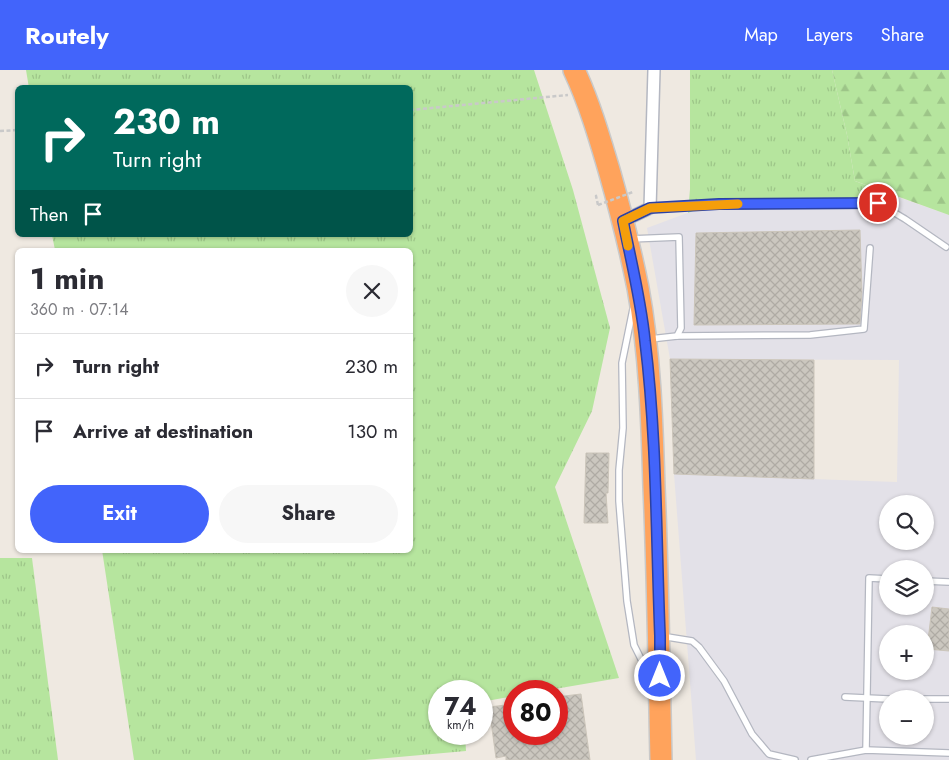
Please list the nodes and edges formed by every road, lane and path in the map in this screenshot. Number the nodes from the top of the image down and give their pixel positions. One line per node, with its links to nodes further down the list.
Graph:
1 (574, 70): 3 (highway)
2 (654, 70): 9 (street)
3 (585, 93): 4 (path); 10 (highway)
4 (413, 110)
5 (15, 130): 6 (path)
6 (0, 131)
7 (633, 192): 8 (path, bridge)
8 (596, 196)
9 (650, 208): 10 (street); 11 (lane)
10 (625, 230): 13 (highway); 14 (lane)
11 (946, 247)
12 (870, 248): 14 (lane)
13 (638, 288): 15 (highway); 20 (lane)
14 (677, 336): 15 (lane)
15 (645, 340): 19 (highway)
16 (879, 579): 22 (lane)
17 (934, 581): 18 (lane)
18 (949, 582)
19 (660, 636): 20 (highway); 29 (lane)
20 (660, 695): 28 (highway)
21 (845, 697): 22 (lane)
22 (868, 699): 23 (lane); 26 (lane)
23 (879, 699)
24 (934, 699): 25 (lane)
25 (949, 699)
26 (866, 750): 27 (lane); 30 (lane)
27 (949, 753)
28 (661, 760)
29 (795, 760)
30 (811, 760)

